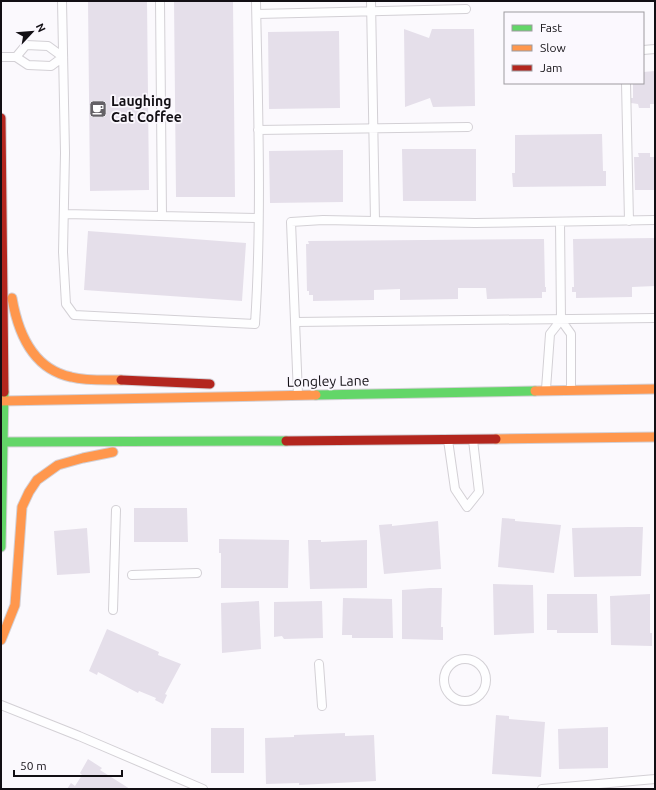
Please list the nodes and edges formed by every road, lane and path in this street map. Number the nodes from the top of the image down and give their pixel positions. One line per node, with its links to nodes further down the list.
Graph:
1 (62, 1): 12 (lane)
2 (160, 1): 19 (lane)
3 (256, 1): 7 (lane)
4 (372, 1): 6 (lane)
5 (466, 9): 6 (lane)
6 (372, 12): 7 (lane); 16 (lane)
7 (256, 14): 17 (lane)
8 (655, 49): 9 (lane)
9 (644, 50)
10 (1, 57): 11 (lane)
11 (16, 57): 12 (lane); 12 (lane)
12 (63, 57): 18 (lane)
13 (626, 84): 21 (lane)
14 (1, 118): 25 (main road)
15 (468, 127): 16 (lane)
16 (373, 128): 17 (lane); 23 (lane)
17 (258, 130): 20 (lane)
18 (64, 214): 19 (lane); 20 (lane)
19 (162, 216): 20 (lane)
20 (258, 218)
21 (629, 220): 22 (lane); 24 (lane)
22 (655, 220)
23 (374, 221): 24 (lane); 28 (lane)
24 (560, 222): 27 (lane)
25 (2, 235): 29 (main road); 35 (main road)
26 (655, 318): 27 (lane)
27 (561, 320): 28 (lane); 32 (lane); 33 (lane)
28 (294, 322): 34 (lane)
29 (216, 384)
30 (255, 387): 34 (main road)
31 (655, 389): 32 (main road, Longley Lane)
32 (571, 390): 33 (main road, Longley Lane)
33 (546, 391): 34 (main road, Longley Lane)
34 (294, 396): 35 (main road, Longley Lane)
35 (3, 401): 39 (main road)
36 (655, 436): 38 (main road)
37 (448, 439): 38 (main road); 38 (lane); 40 (main road)
38 (473, 439)
39 (3, 442): 40 (main road); 42 (main road)
40 (166, 442): 46 (main road)
41 (116, 510): 45 (lane)
42 (1, 547)
43 (197, 573): 44 (lane)
44 (132, 575)
45 (113, 610)
46 (1, 640)
47 (461, 659): 47 (lane)
48 (319, 664): 50 (lane)
49 (1, 705): 52 (lane)
50 (322, 706)
51 (655, 779): 53 (lane)
52 (203, 789)
53 (542, 789)

